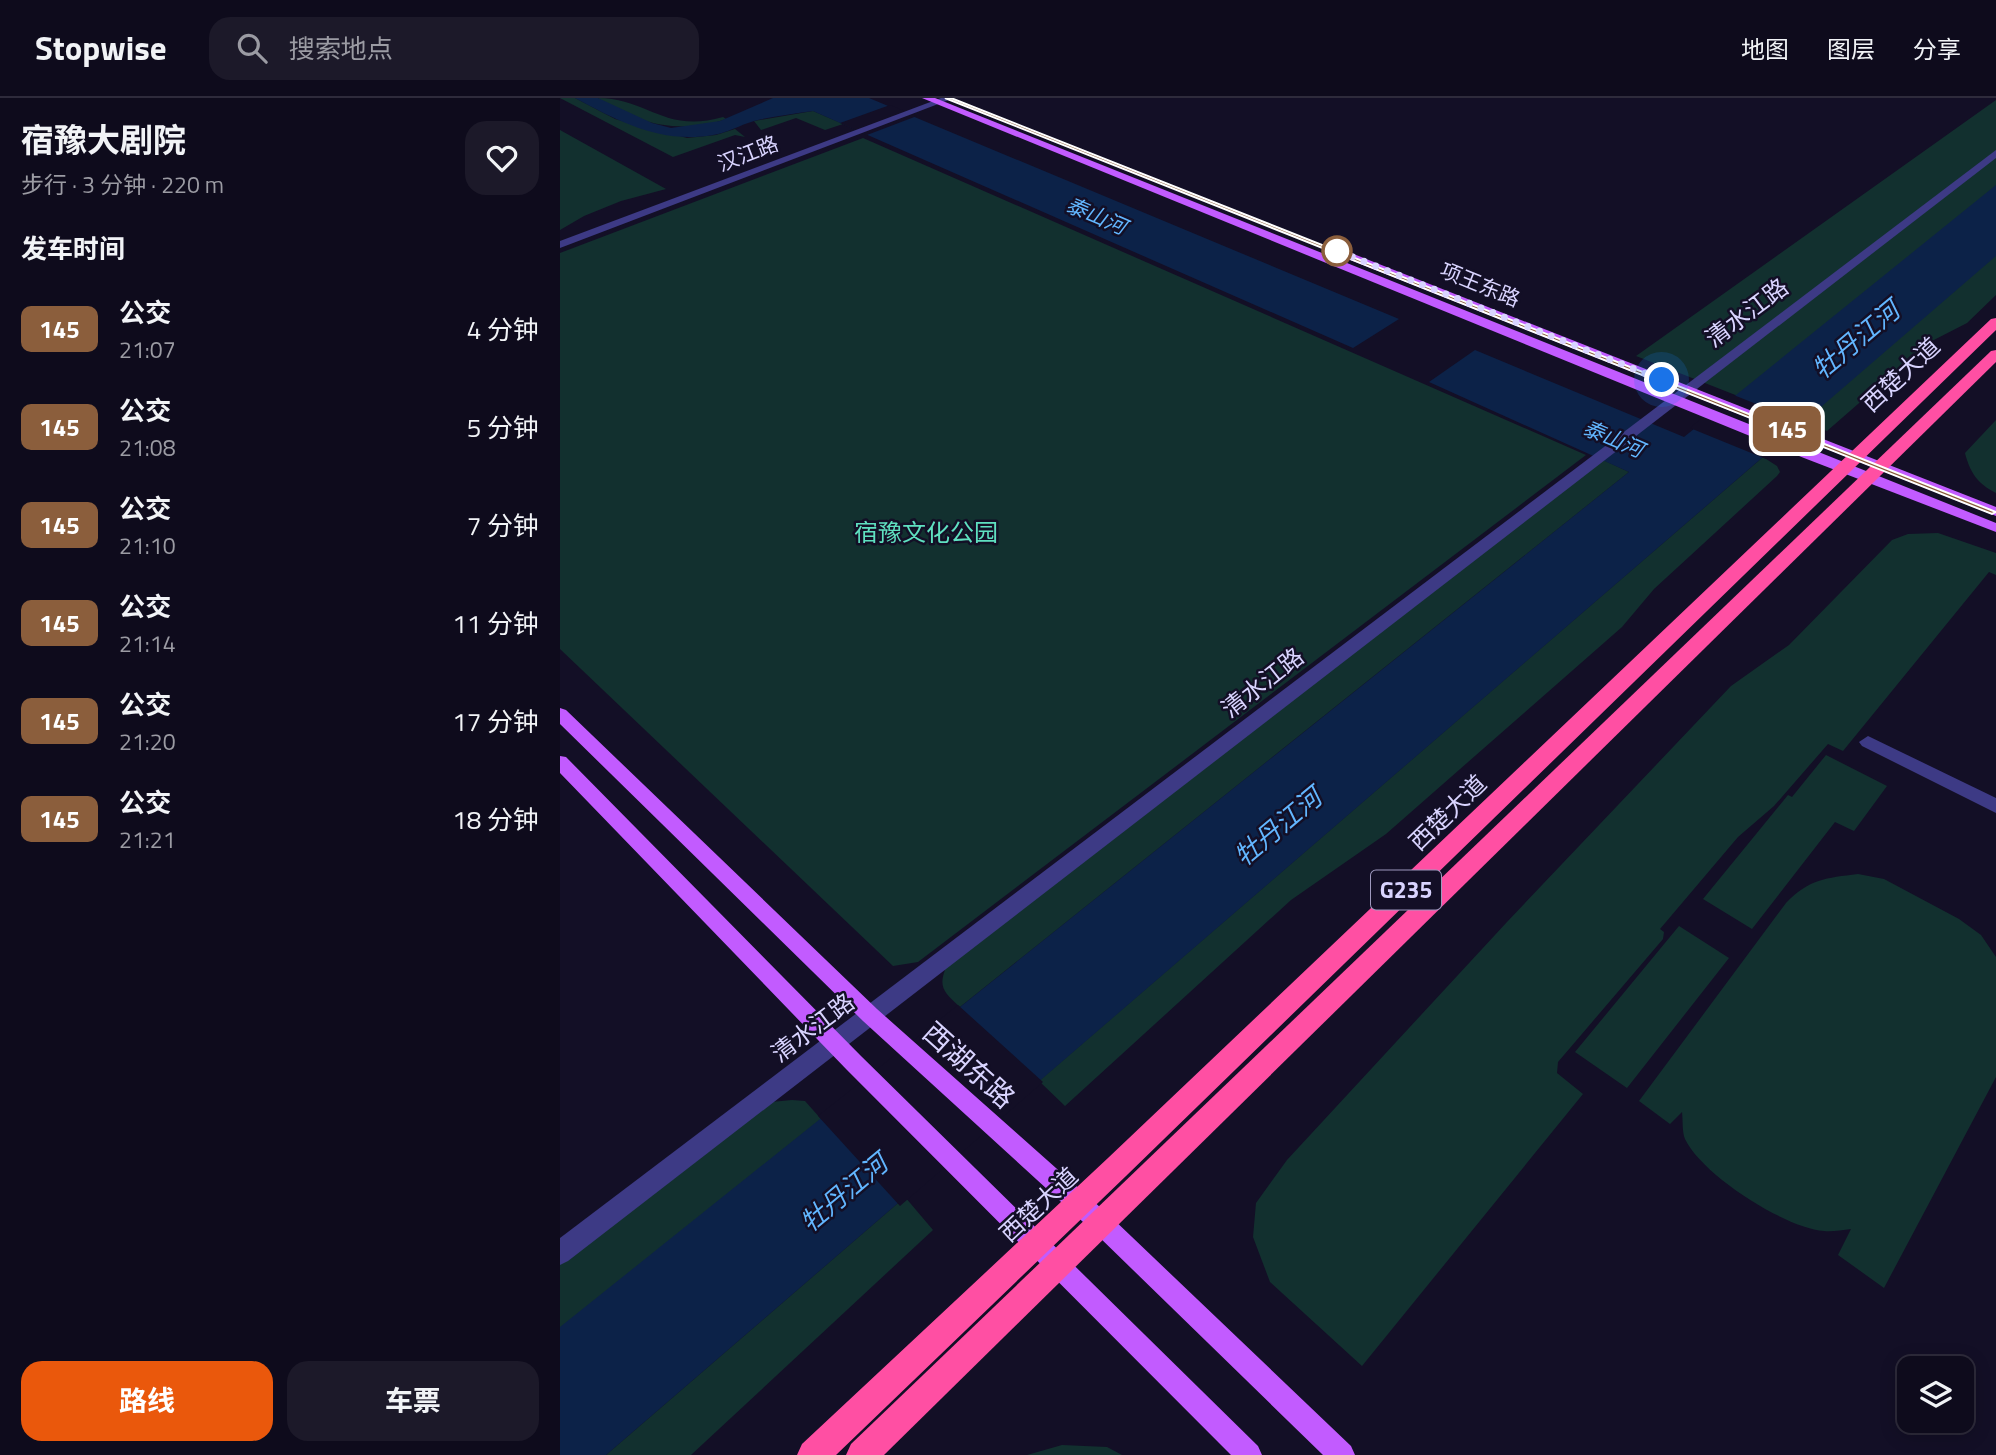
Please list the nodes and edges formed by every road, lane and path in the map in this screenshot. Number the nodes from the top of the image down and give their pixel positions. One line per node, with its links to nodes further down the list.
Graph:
1 (938, 99): 2 (street, 汉江路); 8 (main road, 项王东路); 9 (main road, 项王东路)
2 (850, 132): 4 (street, 汉江路); 5 (street, 汉江路)
3 (1996, 153): 8 (street, 清水江路)
4 (560, 238)
5 (560, 245)
6 (1996, 322): 10 (highway, 西楚大道 / G235)
7 (1996, 354): 11 (highway, 西楚大道 / G235)
8 (1687, 390): 9 (street, 清水江路); 10 (main road, 项王东路)
9 (1673, 400): 10 (main road, 项王东路); 18 (street, 清水江路)
10 (1849, 462): 11 (main road, 项王东路); 20 (highway, 西楚大道 / G235)
11 (1873, 472): 12 (main road, 项王东路); 13 (main road, 项王东路); 21 (highway, 西楚大道 / G235)
12 (1996, 512)
13 (1996, 528)
14 (560, 714): 18 (main road, 西湖东路)
15 (1868, 742): 17 (street)
16 (560, 762): 19 (main road)
17 (1996, 806)
18 (870, 1015): 19 (street, 清水江路); 20 (main road, 西湖东路)
19 (835, 1042): 22 (main road); 23 (street, 清水江路)
20 (1078, 1204): 21 (main road, 西湖东路); 22 (highway, 西楚大道 / G235)
21 (1102, 1224): 24 (highway, 西楚大道 / G235); 28 (main road, 西湖东路)
22 (1035, 1244): 24 (main road); 25 (highway, 西楚大道 / G235)
23 (560, 1253)
24 (1058, 1267): 26 (highway, 西楚大道 / G235); 27 (main road)
25 (813, 1455)
26 (862, 1455)
27 (1249, 1455)
28 (1342, 1455)

